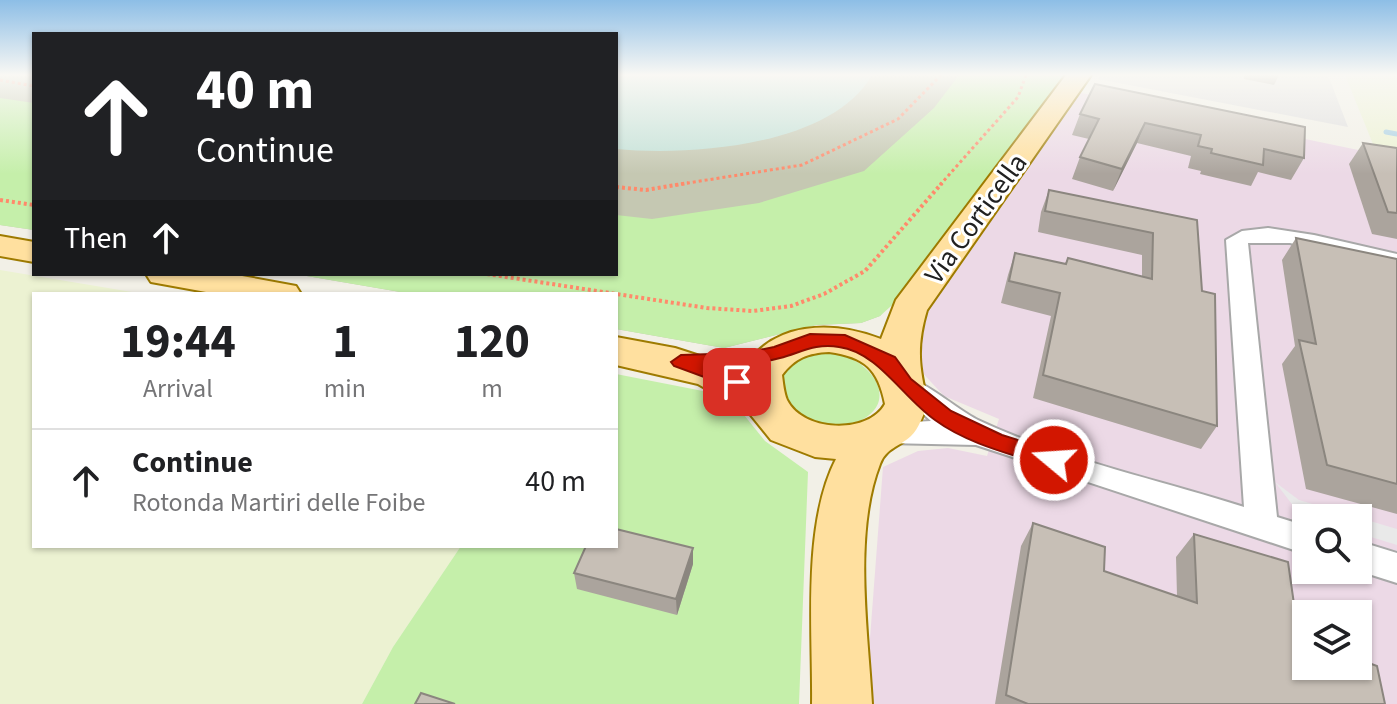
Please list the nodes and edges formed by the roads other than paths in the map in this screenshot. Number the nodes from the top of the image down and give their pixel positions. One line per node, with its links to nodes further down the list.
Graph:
1 (1055, 108): 7 (main road, Via Corticella)
2 (0, 246): 3 (main road)
3 (32, 252)
4 (1397, 261): 17 (street)
5 (176, 276): 6 (main road)
6 (271, 292)
7 (909, 309): 8 (main road); 12 (main road, Via Corticella)
8 (829, 339): 10 (main road); 12 (main road)
9 (618, 351): 11 (main road)
10 (777, 353): 11 (main road); 13 (main road)
11 (681, 362): 13 (main road)
12 (901, 378): 14 (main road); 15 (street)
13 (779, 417): 14 (main road); 16 (main road)
14 (878, 436): 15 (street); 16 (main road)
15 (995, 441): 17 (street)
16 (843, 525): 21 (main road)
17 (1262, 526): 18 (street)
18 (1292, 536)
19 (1372, 560): 20 (street)
20 (1397, 568)
21 (842, 704)

